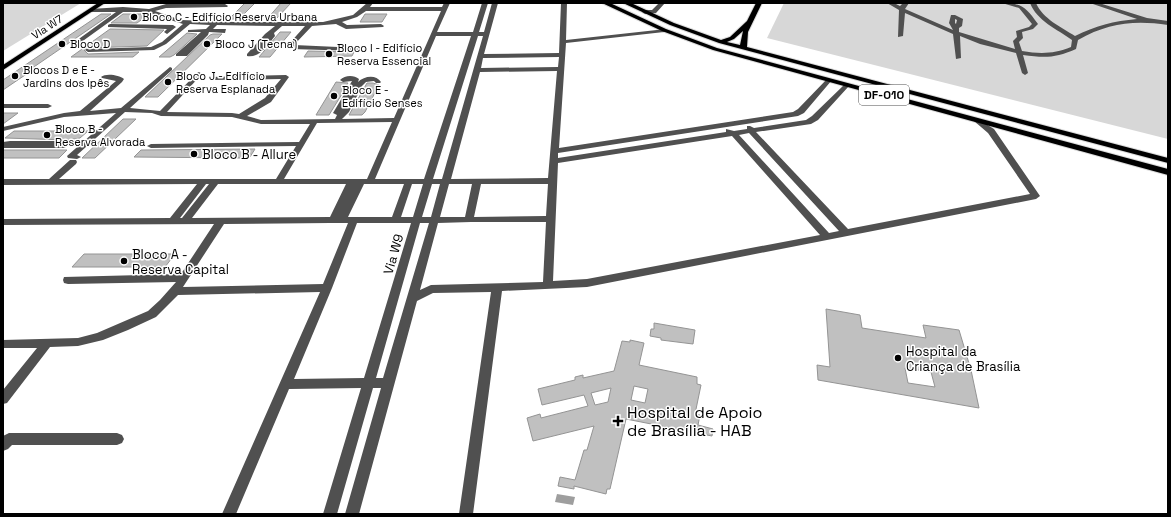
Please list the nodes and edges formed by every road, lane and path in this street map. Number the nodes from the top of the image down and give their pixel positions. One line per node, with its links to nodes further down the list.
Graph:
1 (102, 3): 22 (main road, Vla W7)
2 (145, 3): 20 (street)
3 (370, 3): 21 (street)
4 (485, 3): 45 (street, Via W9)
5 (495, 3): 45 (street, Via W9)
6 (564, 3): 61 (street)
7 (605, 3): 46 (main road, DF-010)
8 (626, 3): 26 (main road, DF-010)
9 (759, 3): 31 (main road)
10 (890, 3): 15 (street)
11 (1005, 3): 68 (street)
12 (1033, 3): 50 (street)
13 (1093, 3): 25 (street)
14 (660, 5): 26 (street); 28 (street)
15 (902, 5): 56 (street); 58 (street)
16 (225, 6): 18 (street)
17 (446, 6): 21 (street); 55 (street)
18 (157, 8): 23 (street); 24 (street)
19 (123, 9): 20 (street); 22 (street); 60 (street)
20 (137, 9): 23 (street)
21 (366, 9): 33 (street)
22 (92, 10): 71 (main road, Vla W7)
23 (150, 11): 27 (street)
24 (165, 11)
25 (1114, 11): 30 (street); 34 (street)
26 (644, 12): 28 (main road, DF-010)
27 (171, 19): 32 (street); 41 (street)
28 (661, 19): 39 (main road, DF-010)
29 (359, 20): 43 (street)
30 (1146, 20): 34 (street); 35 (street)
31 (750, 21): 62 (main road); 63 (main road)
32 (189, 22): 36 (street); 65 (street)
33 (337, 22): 38 (street); 43 (street)
34 (1118, 22): 57 (street)
35 (1168, 23)
36 (215, 24): 37 (street); 52 (street)
37 (280, 24): 38 (street); 54 (street)
38 (310, 24): 64 (street)
39 (672, 24): 46 (main road); 62 (main road, DF-010)
40 (110, 26): 41 (street)
41 (152, 26): 51 (street)
42 (381, 26): 43 (street)
43 (350, 27)
44 (956, 27): 56 (street)
45 (483, 29): 55 (street); 66 (street, Via W9); 67 (street, Via W9)
46 (662, 29): 61 (street); 79 (main road, DF-010)
47 (190, 31): 52 (street)
48 (256, 31): 54 (street)
49 (292, 31): 54 (street)
50 (1064, 31): 57 (street); 59 (street)
51 (167, 32)
52 (206, 32): 53 (street)
53 (223, 32)
54 (273, 32)
55 (435, 34): 96 (street)
56 (957, 34): 68 (street); 70 (street)
57 (1085, 34): 59 (street)
58 (900, 36)
59 (1075, 39): 68 (street)
60 (78, 42)
61 (562, 42): 69 (street)
62 (721, 42): 63 (main road, DF-010)
63 (744, 48): 75 (main road, DF-010)
64 (358, 49)
65 (88, 50)
66 (471, 50): 67 (street); 117 (street, Via W9)
67 (481, 52): 69 (street); 74 (street, Via W9)
68 (1019, 52): 76 (street)
69 (562, 55): 73 (street)
70 (958, 58)
71 (3, 68)
72 (170, 69): 90 (street)
73 (560, 69): 74 (street); 110 (street)
74 (477, 70): 118 (street, Via W9)
75 (823, 70): 78 (main road, DF-010); 79 (main road)
76 (1024, 73)
77 (199, 74): 92 (street)
78 (844, 75): 83 (main road); 113 (main road, DF-010)
79 (816, 76): 83 (main road, DF-010)
80 (104, 77): 91 (street)
81 (212, 78): 93 (street)
82 (343, 80): 85 (street)
83 (829, 80): 86 (main road, DF-010); 87 (street)
84 (378, 82): 85 (street)
85 (356, 85): 94 (street)
86 (847, 85): 88 (street); 98 (main road, DF-010)
87 (815, 96): 88 (street); 99 (street)
88 (830, 102): 102 (street)
89 (3, 106): 95 (street)
90 (122, 110): 91 (street); 92 (street); 122 (street)
91 (82, 114): 95 (street)
92 (161, 114): 93 (street)
93 (240, 117): 97 (street)
94 (338, 117): 96 (street); 97 (street)
95 (46, 119): 104 (street)
96 (396, 120): 115 (street)
97 (315, 121): 107 (street)
98 (978, 121): 101 (main road, DF-010); 103 (street)
99 (742, 122): 100 (street); 102 (street)
100 (725, 125): 105 (street); 108 (street)
101 (1005, 128): 103 (street); 114 (main road, DF-010)
102 (751, 131): 105 (street); 126 (street)
103 (991, 131): 138 (street)
104 (4, 132)
105 (734, 134): 111 (street); 127 (street)
106 (4, 144): 106 (street)
107 (301, 144): 109 (street); 125 (street)
108 (602, 144): 110 (street); 111 (street)
109 (150, 146)
110 (554, 151): 112 (street)
111 (606, 153): 112 (street)
112 (554, 161): 120 (street)
113 (1168, 161)
114 (1168, 172)
115 (361, 181): 116 (street); 125 (street); 135 (street)
116 (409, 181): 117 (street); 136 (street)
117 (428, 181): 118 (street); 129 (street, Via W9)
118 (445, 181): 119 (street); 130 (street, Via W9)
119 (477, 181): 120 (street); 131 (street)
120 (552, 181): 128 (street)
121 (3, 182): 122 (street)
122 (51, 182): 123 (street)
123 (203, 182): 124 (street); 132 (street)
124 (215, 182): 125 (street); 133 (street)
125 (278, 182)
126 (823, 209): 127 (street); 138 (street)
127 (805, 212): 139 (street)
128 (550, 219): 131 (street); 143 (street)
129 (416, 220): 130 (street); 136 (street); 151 (street, Via W9)
130 (434, 220): 131 (street); 141 (street, Via W9)
131 (469, 220)
132 (173, 221): 133 (street); 137 (street)
133 (185, 221): 134 (street)
134 (222, 221): 135 (street); 140 (street)
135 (343, 221): 136 (street); 144 (street)
136 (395, 221)
137 (3, 222)
138 (846, 233): 139 (street)
139 (827, 237): 143 (street)
140 (184, 278): 142 (street); 147 (street)
141 (418, 279): 145 (street); 148 (street, Via W9)
142 (68, 280)
143 (548, 285): 146 (street)
144 (327, 288): 147 (street); 153 (street)
145 (431, 288): 146 (street); 148 (street)
146 (496, 288): 160 (street)
147 (175, 291): 149 (street)
148 (412, 299): 152 (street, Via W9)
149 (47, 343): 150 (street); 154 (street)
150 (3, 344)
151 (370, 383): 152 (street); 153 (street); 158 (street, Via W9)
152 (387, 383): 159 (street, Via W9)
153 (285, 384): 157 (street)
154 (3, 399)
155 (117, 439): 156 (street)
156 (3, 445)
157 (229, 514)
158 (330, 514)
159 (352, 514)
160 (466, 514)

